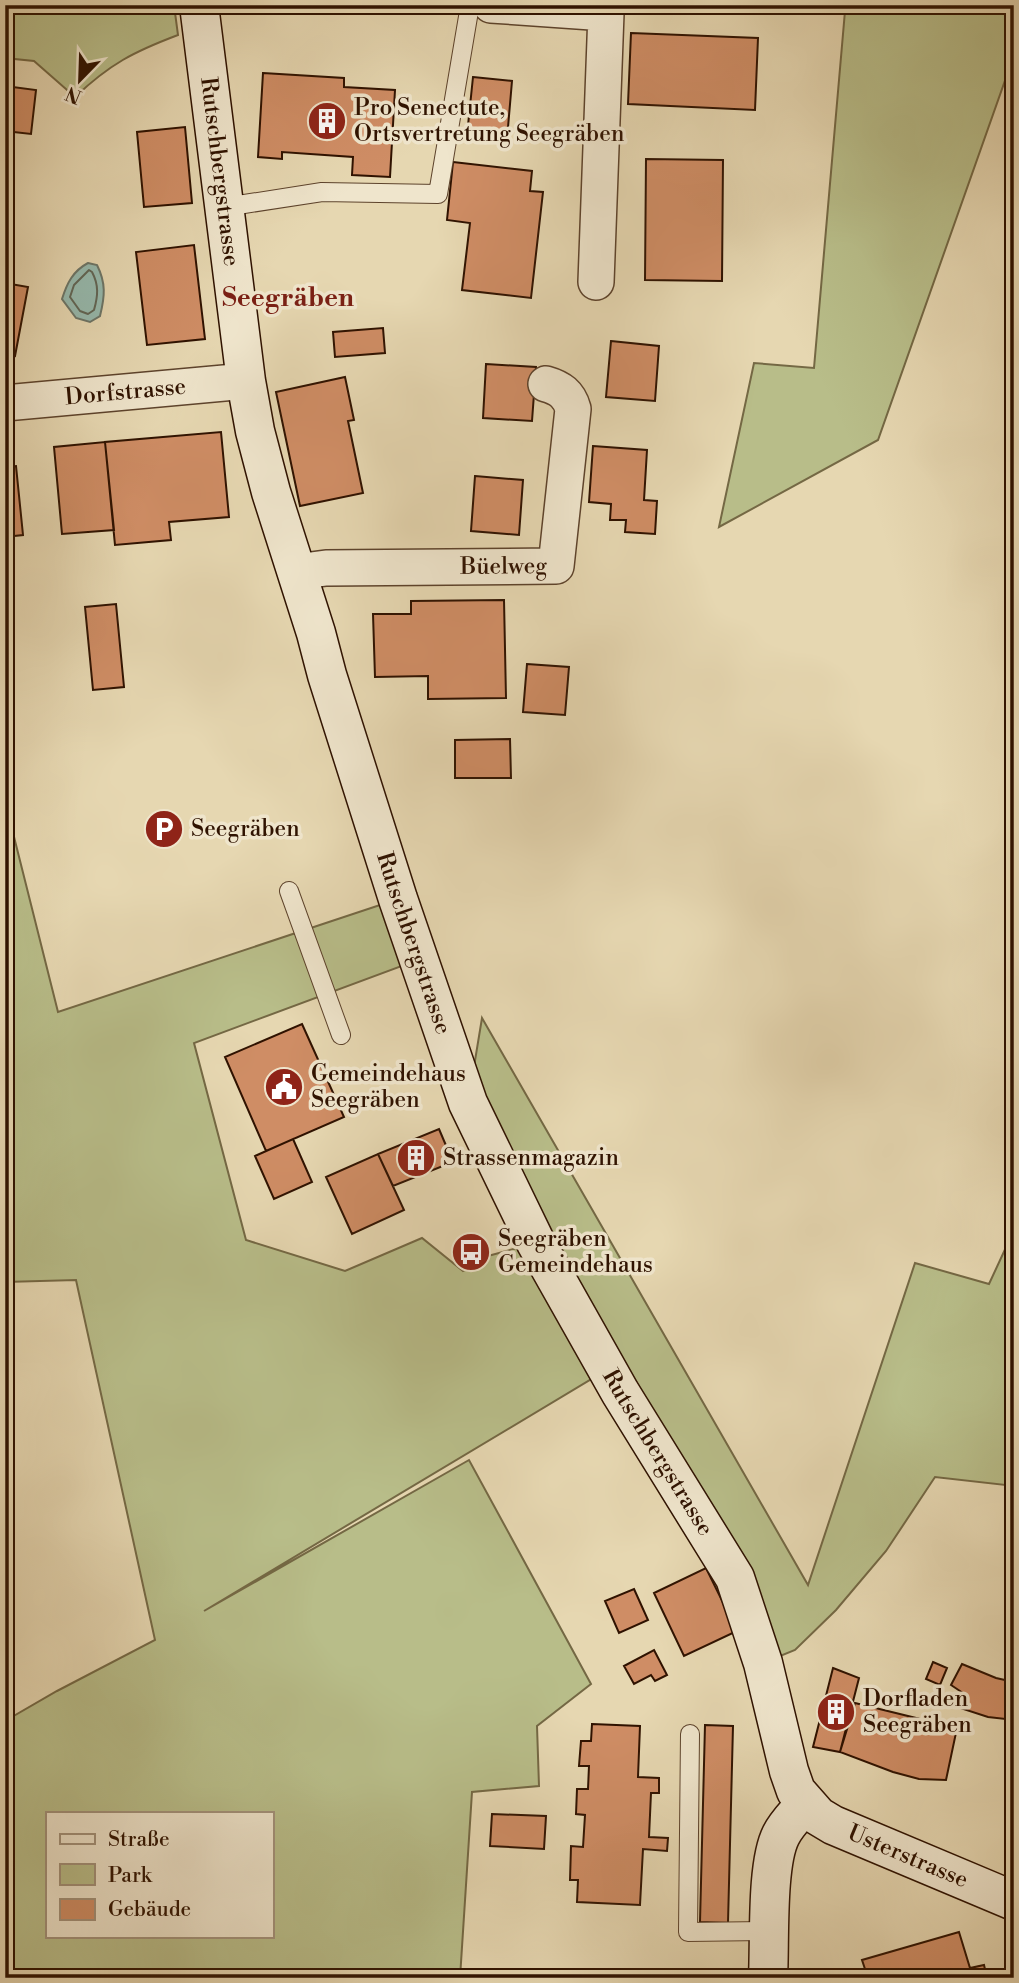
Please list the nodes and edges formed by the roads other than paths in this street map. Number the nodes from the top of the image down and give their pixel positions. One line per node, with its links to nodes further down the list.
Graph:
1 (199, 5): 4 (street, Rutschbergstrasse)
2 (470, 5): 4 (lane)
3 (491, 5): 5 (street)
4 (225, 207): 6 (street, Rutschbergstrasse)
5 (596, 282)
6 (246, 381): 8 (street, Dorfstrasse); 9 (street, Rutschbergstrasse)
7 (546, 384): 9 (street, Büelweg)
8 (5, 403)
9 (296, 572): 13 (street, Rutschbergstrasse)
10 (289, 891): 11 (lane)
11 (341, 1035)
12 (690, 1734): 15 (lane)
13 (805, 1804): 14 (street, Usterstrasse); 15 (street)
14 (1014, 1901)
15 (770, 1931): 16 (street)
16 (768, 1978)

